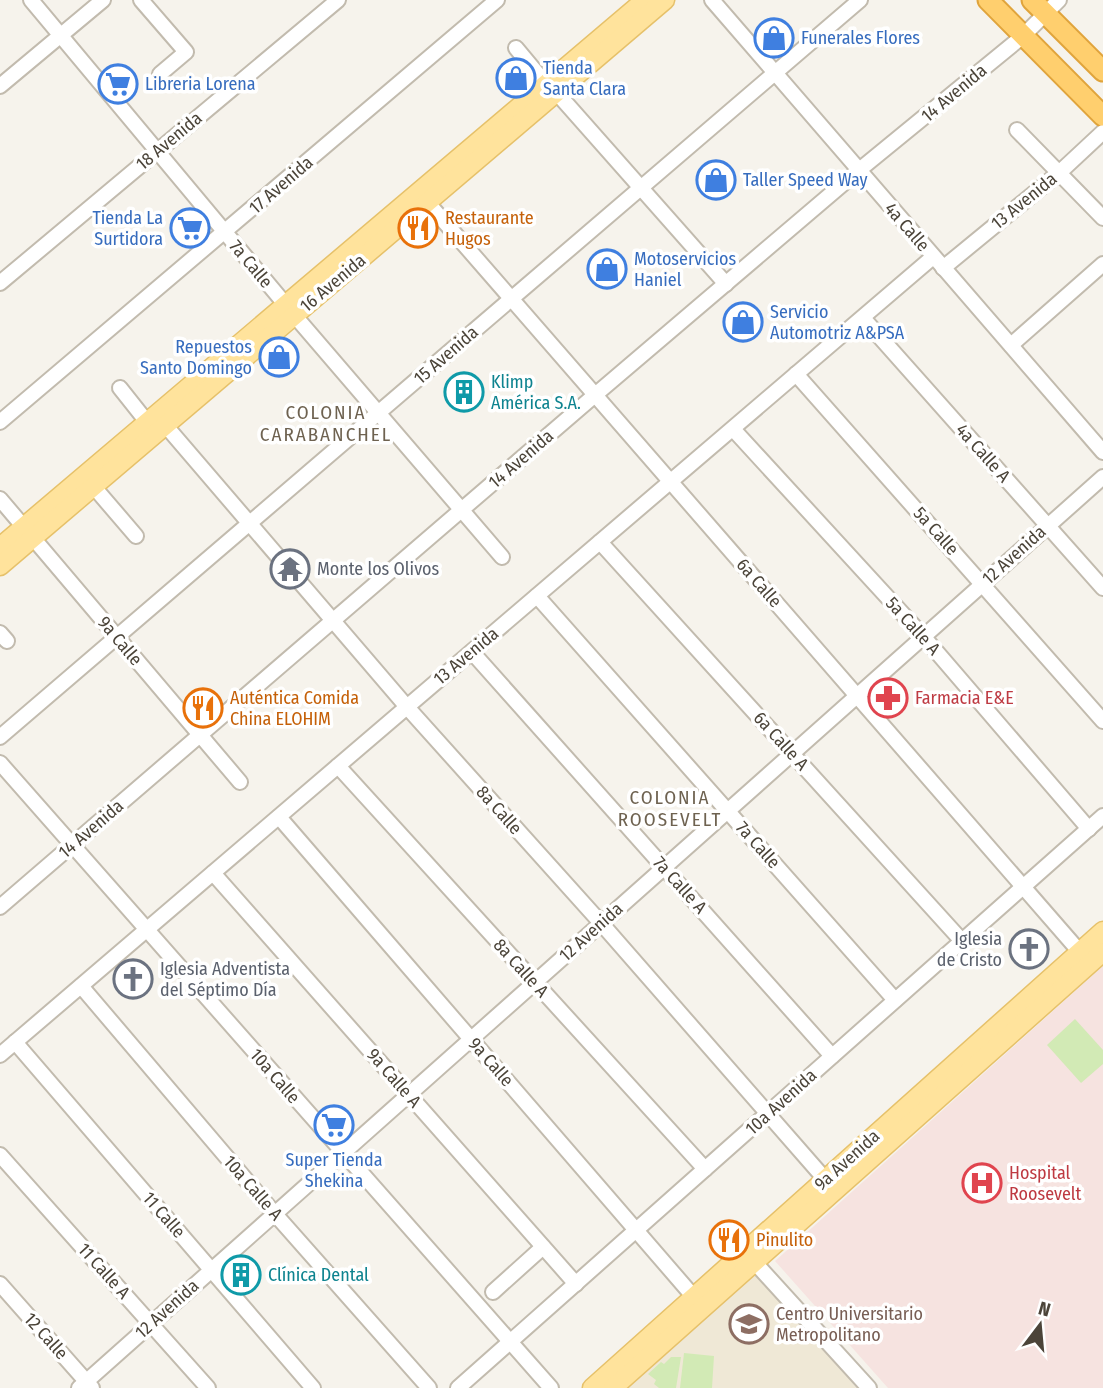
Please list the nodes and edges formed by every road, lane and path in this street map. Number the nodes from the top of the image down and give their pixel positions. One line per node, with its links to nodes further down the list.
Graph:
1 (31, 0): 12 (street, 7a Calle)
2 (103, 0): 12 (street)
3 (141, 0): 17 (street)
4 (338, 0): 23 (street, 18 Avenida)
5 (498, 0): 29 (street, 17 Avenida)
6 (645, 0): 19 (main road, 16 Avenida)
7 (665, 0): 19 (main road, 16 Avenida)
8 (712, 0): 16 (street, 4a Calle)
9 (860, 0): 16 (street, 15 Avenida)
10 (988, 0): 13 (highway)
11 (1045, 4): 13 (street, 14 Avenida); 15 (highway)
12 (60, 36): 18 (street); 23 (street, 7a Calle)
13 (1023, 36): 20 (highway); 24 (street, 14 Avenida)
14 (516, 48): 19 (street)
15 (1103, 71)
16 (775, 73): 24 (street, 4a Calle); 26 (street, 15 Avenida)
17 (160, 74)
18 (0, 86)
19 (552, 88): 26 (street); 27 (main road, 16 Avenida); 35 (main road, 16 Avenida)
20 (1103, 116)
21 (1017, 130): 25 (street)
22 (1103, 132): 25 (street, 13 Avenida)
23 (158, 150): 29 (street, 7a Calle); 32 (street, 18 Avenida)
24 (858, 172): 30 (street, 4a Calle); 33 (street, 14 Avenida)
25 (1060, 172): 28 (street); 30 (street, 13 Avenida)
26 (642, 187): 33 (street); 34 (street, 15 Avenida)
27 (428, 203): 34 (street, 6a Calle); 35 (main road, 16 Avenida)
28 (1103, 218)
29 (226, 233): 35 (street, 7a Calle); 42 (street, 17 Avenida)
30 (938, 263): 36 (street, 13 Avenida); 37 (street, 4a Calle)
31 (1100, 272): 37 (street)
32 (0, 283)
33 (726, 284): 40 (street, 14 Avenida)
34 (511, 299): 40 (street, 6a Calle); 41 (street, 15 Avenida)
35 (290, 310): 41 (street, 7a Calle); 43 (main road, 16 Avenida); 44 (main road, 16 Avenida)
36 (863, 318): 38 (street, 13 Avenida); 53 (street, 4a Calle A)
37 (1011, 345): 46 (street, 4a Calle)
38 (796, 374): 45 (street, 13 Avenida); 60 (street, 5a Calle)
39 (120, 388): 43 (street)
40 (595, 395): 48 (street, 6a Calle); 51 (street, 14 Avenida)
41 (378, 413): 51 (street, 7a Calle); 52 (street, 15 Avenida)
42 (0, 422)
43 (147, 422): 54 (main road, 16 Avenida)
44 (166, 426): 49 (main road, 16 Avenida); 52 (street, 8a Calle)
45 (733, 429): 48 (street, 13 Avenida); 64 (street, 5a Calle A)
46 (1103, 452)
47 (1103, 477): 53 (street, 12 Avenida)
48 (671, 482): 56 (street, 13 Avenida); 67 (street, 6a Calle)
49 (94, 487): 54 (main road, 16 Avenida); 55 (street)
50 (0, 499): 54 (street, 9a Calle)
51 (461, 510): 58 (street, 7a Calle); 63 (street, 14 Avenida)
52 (249, 523): 63 (street, 8a Calle); 65 (street, 15 Avenida)
53 (1047, 525): 60 (street, 12 Avenida); 61 (street, 4a Calle A)
54 (28, 533): 57 (main road, 16 Avenida); 59 (main road, 16 Avenida); 65 (street, 9a Calle)
55 (136, 536)
56 (600, 542): 62 (street, 13 Avenida); 72 (street, 6a Calle A)
57 (0, 547)
58 (502, 557)
59 (0, 566)
60 (982, 583): 64 (street, 12 Avenida); 69 (street, 5a Calle)
61 (1103, 588)
62 (537, 596): 66 (street, 13 Avenida); 76 (street, 7a Calle)
63 (332, 621): 68 (street, 8a Calle); 70 (street, 14 Avenida)
64 (923, 636): 67 (street, 12 Avenida); 79 (street, 5a Calle A)
65 (117, 637): 70 (street, 9a Calle); 71 (street, 15 Avenida)
66 (472, 652): 68 (street, 13 Avenida); 81 (street, 7a Calle A)
67 (856, 696): 72 (street, 12 Avenida); 83 (street, 6a Calle)
68 (407, 707): 74 (street, 13 Avenida); 85 (street, 8a Calle)
69 (1103, 721)
70 (200, 735): 75 (street, 9a Calle); 80 (street, 14 Avenida)
71 (0, 737)
72 (792, 753): 76 (street, 12 Avenida); 88 (street, 6a Calle A)
73 (0, 763): 80 (street, 10a Calle)
74 (338, 766): 78 (street, 13 Avenida); 90 (street, 8a Calle A)
75 (240, 782)
76 (727, 810): 81 (street, 12 Avenida); 92 (street, 7a Calle)
77 (1103, 816): 79 (street, 10a Avenida)
78 (279, 817): 82 (street, 13 Avenida); 93 (street, 9a Calle)
79 (1088, 829): 83 (street, 10a Avenida)
80 (72, 845): 84 (street, 14 Avenida); 86 (street, 10a Calle)
81 (663, 867): 85 (street, 12 Avenida); 96 (street, 7a Calle A)
82 (213, 873): 86 (street, 13 Avenida); 97 (street, 9a Calle A)
83 (1023, 887): 88 (street, 10a Avenida); 89 (street, 6a Calle)
84 (0, 907)
85 (601, 923): 90 (street, 12 Avenida); 98 (street, 8a Calle)
86 (147, 930): 91 (street, 13 Avenida); 99 (street, 10a Calle)
87 (1103, 931): 89 (main road, 9a Avenida)
88 (962, 941): 92 (street, 10a Avenida)
89 (1091, 956): 102 (main road, 9a Avenida)
90 (535, 982): 93 (street, 12 Avenida); 101 (street, 8a Calle A)
91 (81, 986): 94 (street, 13 Avenida); 103 (street, 10a Calle A)
92 (895, 1000): 96 (street, 10a Avenida)
93 (471, 1039): 97 (street, 12 Avenida); 104 (street, 9a Calle)
94 (15, 1042): 95 (street, 13 Avenida); 107 (street, 11 Calle)
95 (0, 1055)
96 (832, 1056): 98 (street, 10a Avenida)
97 (409, 1094): 99 (street, 12 Avenida); 105 (street, 9a Calle A)
98 (767, 1114): 101 (street, 10a Avenida); 102 (street, 8a Calle)
99 (343, 1153): 103 (street, 12 Avenida); 113 (street, 10a Calle)
100 (0, 1155): 112 (street, 11 Calle A)
101 (705, 1169): 104 (street, 10a Avenida)
102 (830, 1185): 106 (main road, 9a Avenida)
103 (275, 1214): 107 (street, 12 Avenida); 117 (street, 10a Calle A)
104 (636, 1230): 109 (street, 10a Avenida); 111 (street, 9a Calle)
105 (542, 1247): 109 (street, 9a Calle A); 110 (street)
106 (749, 1257): 111 (main road, 9a Avenida); 122 (street)
107 (211, 1270): 112 (street, 12 Avenida); 116 (street, 11 Calle)
108 (0, 1284): 114 (street, 12 Calle)
109 (576, 1284): 113 (street, 10a Avenida)
110 (494, 1292)
111 (698, 1302): 120 (main road, 9a Avenida); 121 (main road, 9a Avenida)
112 (151, 1324): 114 (street, 12 Avenida); 115 (street, 11 Calle A)
113 (510, 1342): 118 (street, 10a Avenida); 119 (street, 10a Calle)
114 (86, 1386)
115 (208, 1388)
116 (313, 1388)
117 (429, 1388)
118 (458, 1388)
119 (551, 1388)
120 (592, 1388)
121 (613, 1388)
122 (869, 1388)

